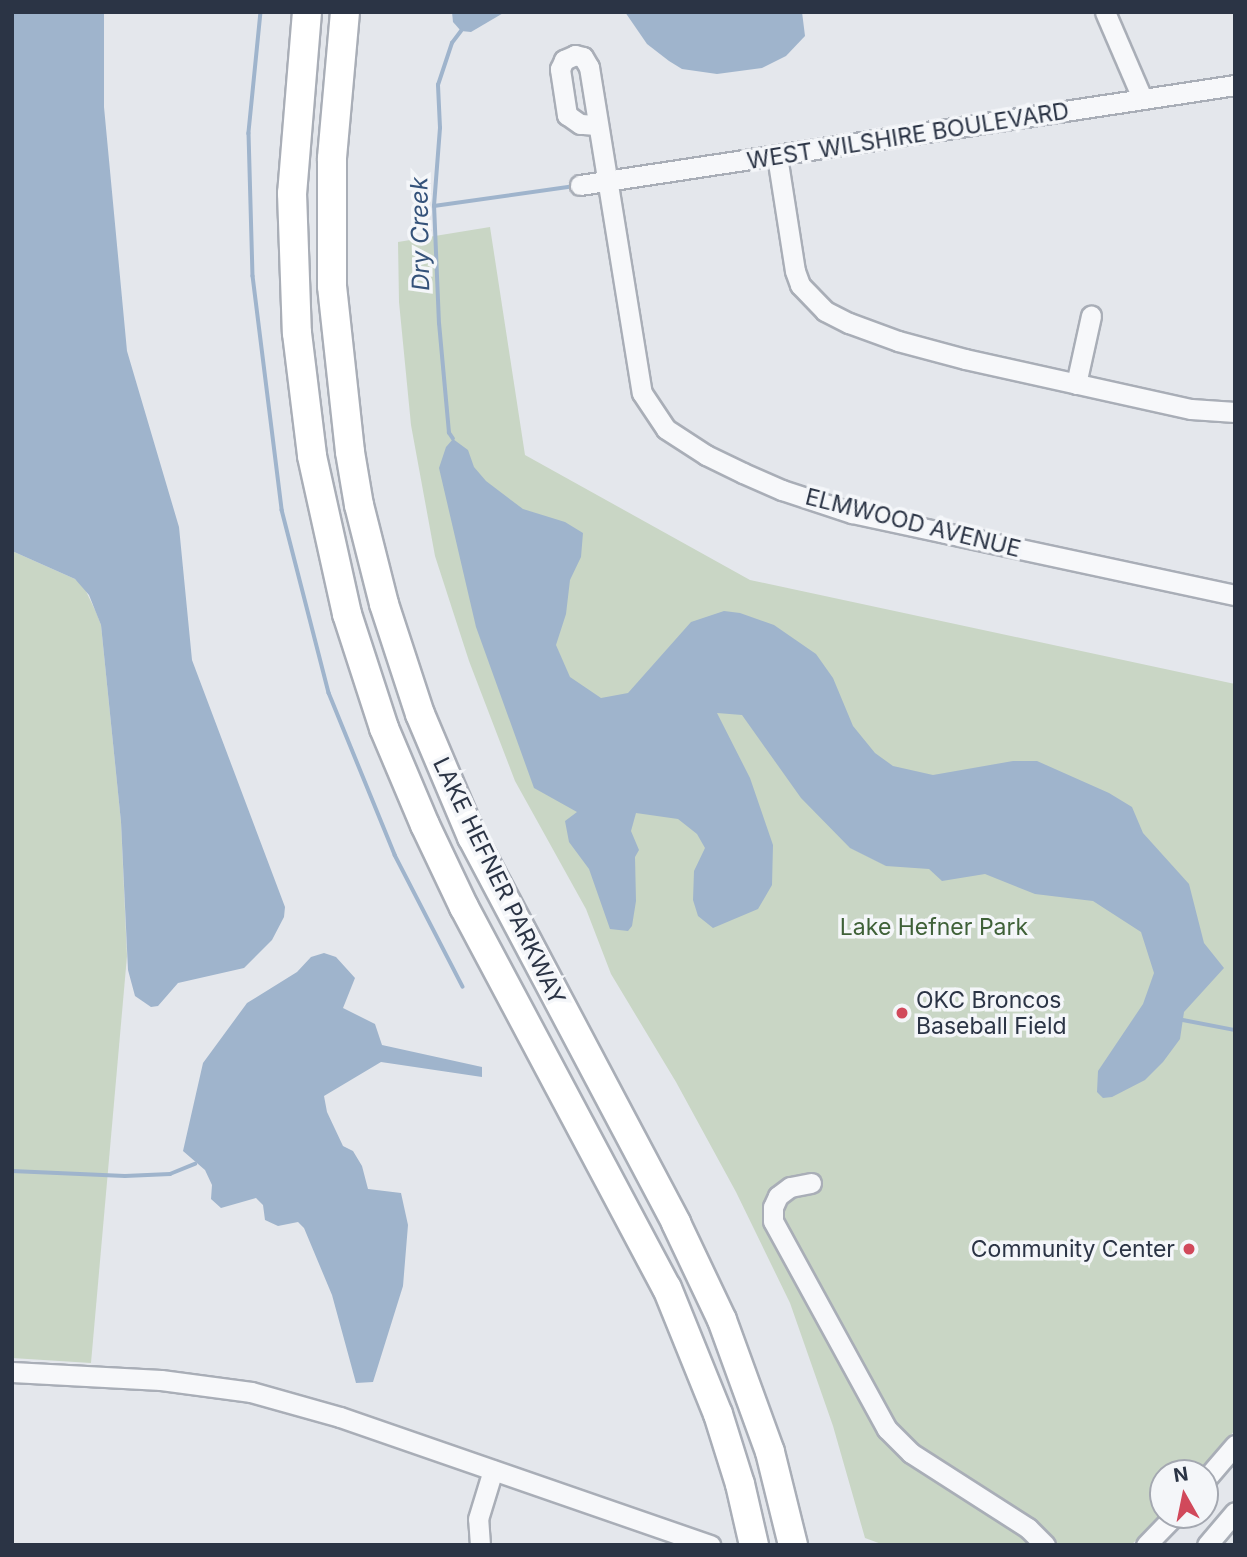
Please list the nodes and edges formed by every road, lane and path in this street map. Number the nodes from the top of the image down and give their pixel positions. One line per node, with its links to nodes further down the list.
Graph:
1 (307, 12): 23 (highway, LAKE HEFNER PARKWAY)
2 (345, 12): 24 (highway, LAKE HEFNER PARKWAY)
3 (1105, 12): 5 (street)
4 (1235, 85): 5 (street, WEST WILSHIRE BOULEVARD)
5 (1142, 98): 7 (street, WEST WILSHIRE BOULEVARD)
6 (596, 125): 8 (street, ELMWOOD AVENUE)
7 (776, 156): 8 (street, WEST WILSHIRE BOULEVARD); 11 (street)
8 (606, 182): 9 (street, WEST WILSHIRE BOULEVARD); 13 (street, ELMWOOD AVENUE)
9 (580, 186)
10 (1091, 316): 11 (street)
11 (1076, 384): 12 (street)
12 (1235, 412)
13 (1235, 595)
14 (811, 1183): 25 (street)
15 (12, 1372): 18 (street)
16 (1235, 1444): 17 (street)
17 (1219, 1463)
18 (493, 1470): 21 (street); 22 (street)
19 (1235, 1513): 27 (street)
20 (1161, 1529): 26 (street)
21 (480, 1545)
22 (710, 1545)
23 (754, 1545)
24 (793, 1545)
25 (1045, 1545)
26 (1146, 1545)
27 (1207, 1545)

